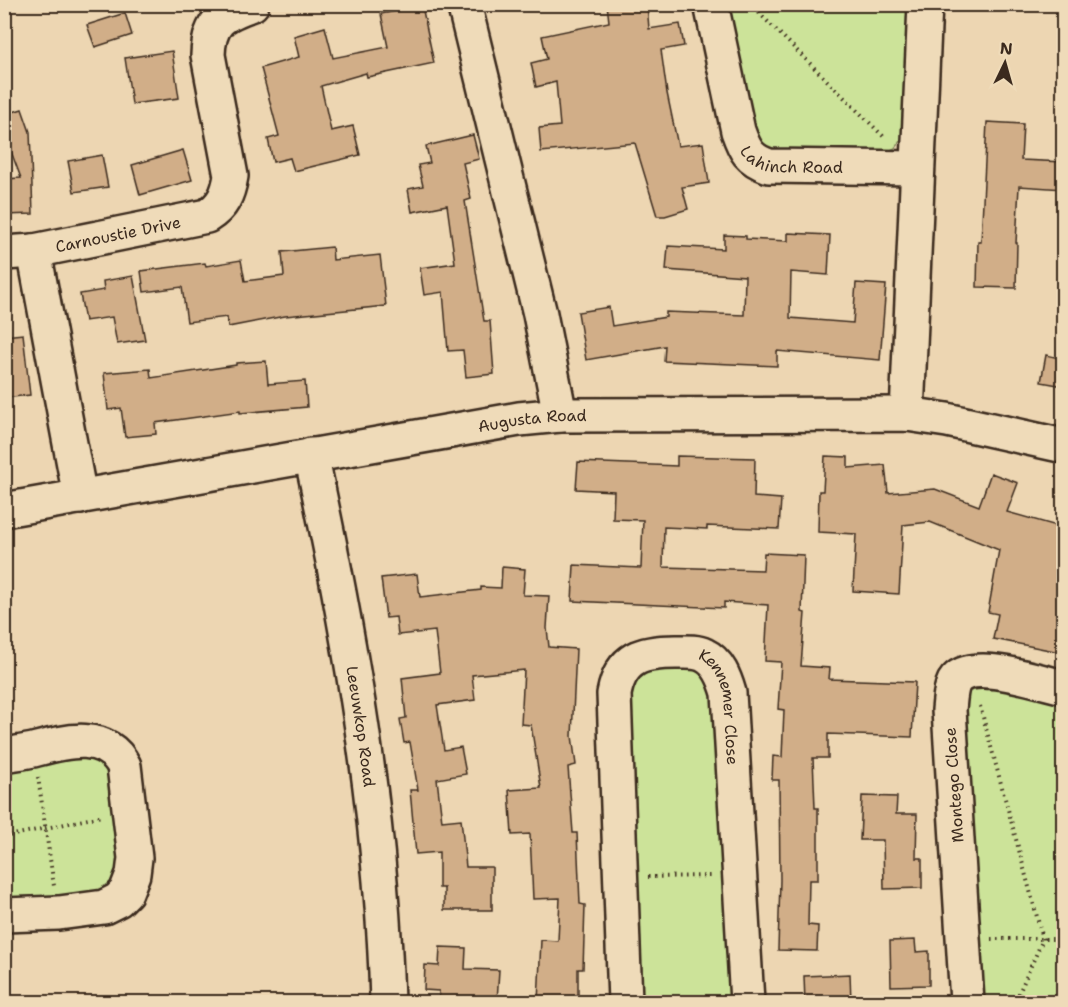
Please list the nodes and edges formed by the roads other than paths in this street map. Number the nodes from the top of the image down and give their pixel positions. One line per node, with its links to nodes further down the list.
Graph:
1 (252, 4): 6 (street, Carnoustie Drive)
2 (464, 4): 8 (street)
3 (711, 4): 5 (street, Lahinch Road)
4 (925, 4): 5 (street)
5 (917, 168): 7 (street)
6 (19, 252): 11 (street, Carnoustie Drive)
7 (907, 414): 8 (street, Augusta Road); 9 (street, Augusta Road)
8 (560, 415): 10 (street, Augusta Road)
9 (1064, 446)
10 (311, 455): 11 (street, Augusta Road); 16 (street, Leeuwkop Road)
11 (80, 497): 12 (street, Augusta Road)
12 (4, 510)
13 (1064, 687): 19 (street, Montego Close)
14 (19, 753): 15 (street)
15 (4, 915)
16 (387, 1002)
17 (625, 1002): 18 (street, Kennemer Close)
18 (747, 1002)
19 (967, 1002)

